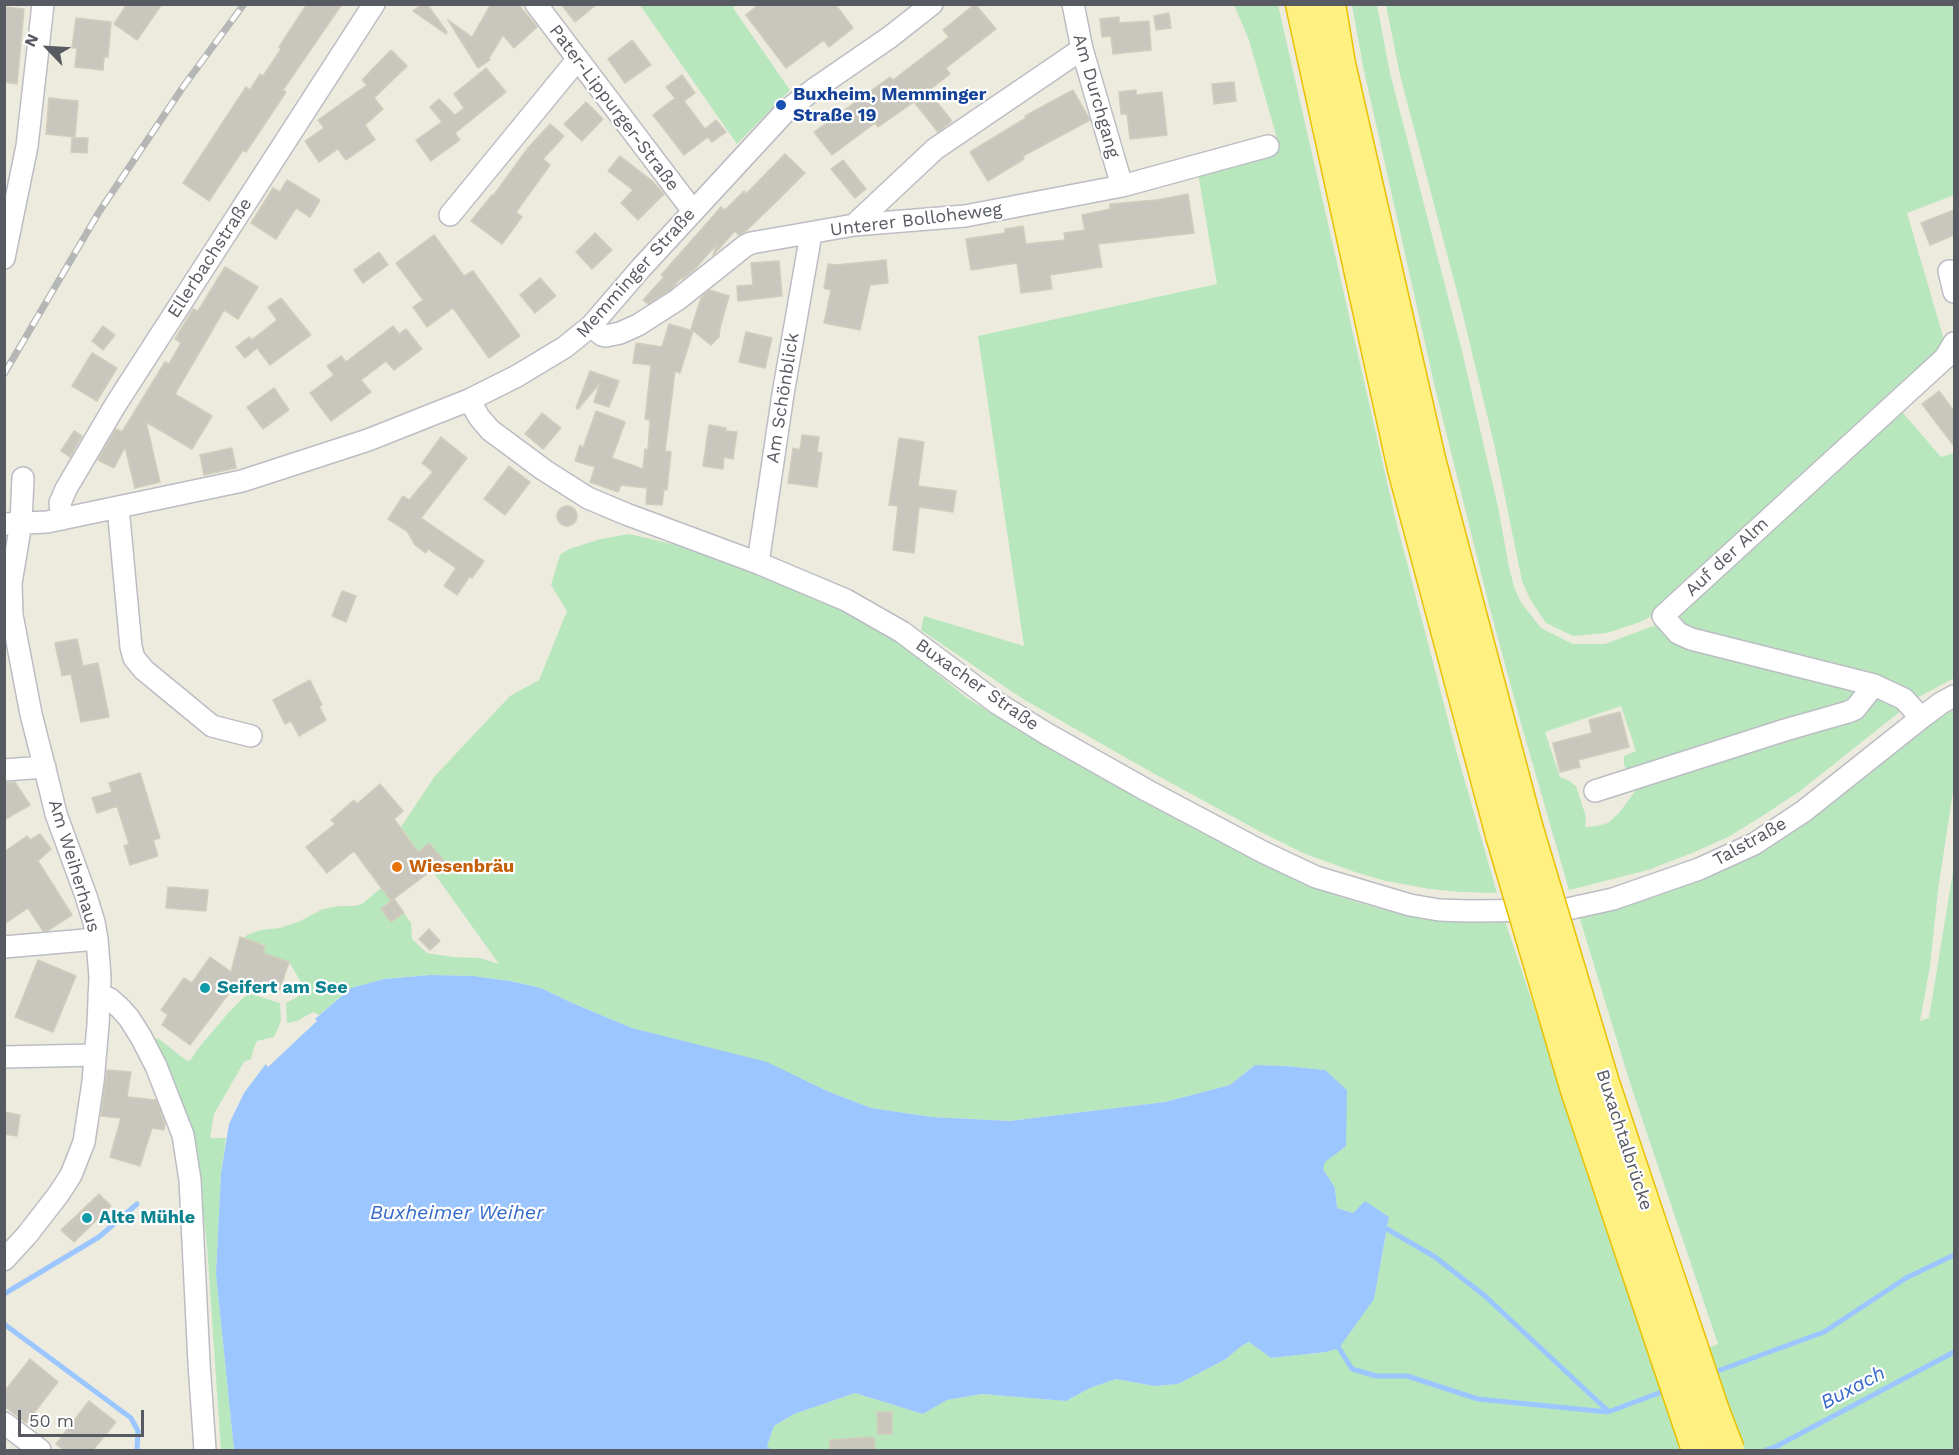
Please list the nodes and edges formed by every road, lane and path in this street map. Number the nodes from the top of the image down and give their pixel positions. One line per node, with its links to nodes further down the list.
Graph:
1 (43, 4): 16 (street)
2 (374, 4): 24 (street, Ellerbachstraße)
3 (536, 4): 9 (street, Pater-Lippurger-Straße)
4 (932, 4): 12 (street, Memminger Straße)
5 (1073, 4): 8 (street, Am Durchgang)
6 (1301, 4): 34 (highway)
7 (1330, 4): 34 (highway)
8 (1082, 49): 11 (street, Am Durchgang); 14 (street)
9 (577, 60): 12 (street, Pater-Lippurger-Straße); 13 (street)
10 (1268, 146): 11 (street, Unterer Bolloheweg)
11 (1122, 186): 14 (street, Unterer Bolloheweg)
12 (693, 211): 19 (street, Memminger Straße)
13 (450, 215)
14 (854, 225): 15 (street, Unterer Bolloheweg)
15 (811, 234): 19 (street, Unterer Bolloheweg); 26 (street, Am Schönblick)
16 (4, 258)
17 (1949, 271): 18 (street)
18 (1954, 292)
19 (591, 326): 21 (street, Memminger Straße)
20 (1954, 343): 27 (street, Auf der Alm)
21 (470, 400): 23 (street, Memminger Straße); 26 (street, Buxacher Straße)
22 (23, 478): 25 (street)
23 (118, 507): 24 (street, Memminger Straße); 30 (street)
24 (62, 519): 25 (street, Memminger Straße)
25 (13, 524): 31 (street, Am Weiherhaus)
26 (758, 563): 35 (street, Buxacher Straße)
27 (1874, 685): 29 (street, Auf der Alm); 33 (street)
28 (1954, 696): 29 (street, Talstraße)
29 (1921, 718): 35 (street, Talstraße)
30 (251, 736)
31 (45, 767): 32 (street); 36 (street, Am Weiherhaus)
32 (4, 770)
33 (1595, 791)
34 (1514, 831): 45 (highway, Buxachtalbrücke, bridge); 46 (highway, Buxachtalbrücke, bridge)
35 (1511, 911)
36 (97, 939): 37 (street); 38 (street, Am Weiherhaus)
37 (4, 947)
38 (99, 994): 39 (street, Am Weiherhaus); 44 (street)
39 (95, 1055): 40 (street); 41 (street, Am Weiherhaus)
40 (4, 1057)
41 (4, 1260)
42 (6, 1429): 43 (street)
43 (40, 1450)
44 (205, 1450)
45 (1697, 1450)
46 (1729, 1450)

